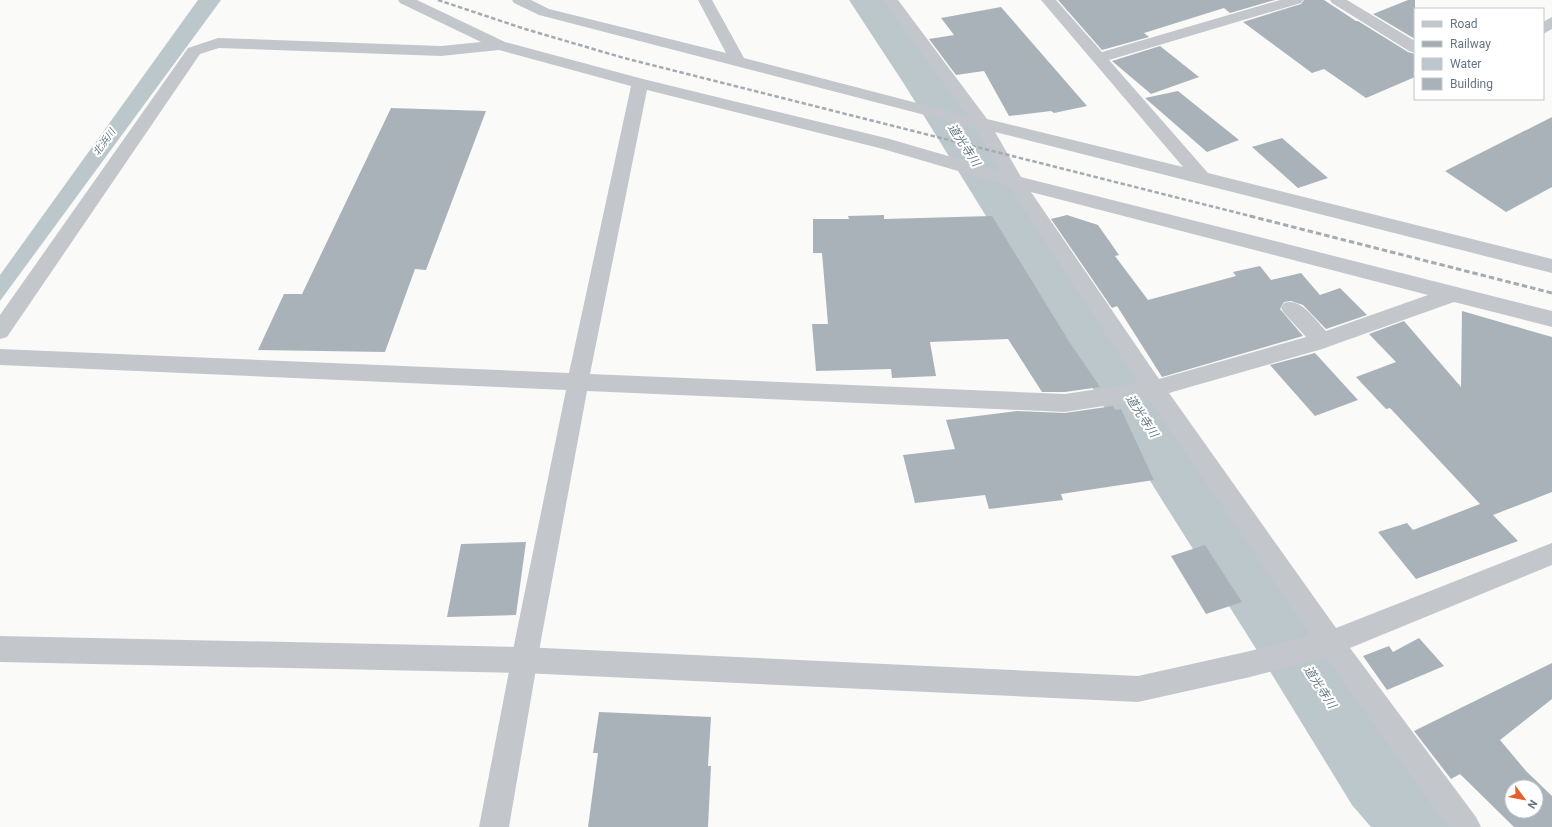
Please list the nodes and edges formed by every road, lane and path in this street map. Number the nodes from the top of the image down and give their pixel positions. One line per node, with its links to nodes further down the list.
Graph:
1 (405, 0): 10 (street)
2 (519, 0): 13 (street)
3 (705, 0): 13 (street)
4 (890, 0): 15 (street)
5 (1048, 0): 12 (street)
6 (1296, 0): 12 (street)
7 (1337, 0): 11 (street)
8 (1552, 22): 9 (street)
9 (1544, 28)
10 (499, 45): 14 (street); 22 (street)
11 (1414, 47)
12 (1098, 58): 16 (street)
13 (738, 61): 15 (street)
14 (640, 83): 17 (street); 25 (street)
15 (975, 122): 16 (street); 17 (street)
16 (1202, 178): 18 (street)
17 (1014, 182): 19 (street); 26 (street)
18 (1552, 266)
19 (1453, 294): 21 (street); 23 (street)
20 (1291, 308): 23 (street)
21 (1552, 319)
22 (0, 331)
23 (1322, 341): 26 (street)
24 (0, 357): 25 (street)
25 (577, 382): 26 (street); 30 (street)
26 (1152, 390): 28 (street)
27 (1552, 554): 28 (street)
28 (1330, 644): 30 (street); 32 (street)
29 (0, 649): 30 (street)
30 (523, 660): 31 (street)
31 (494, 827)
32 (1466, 827)

